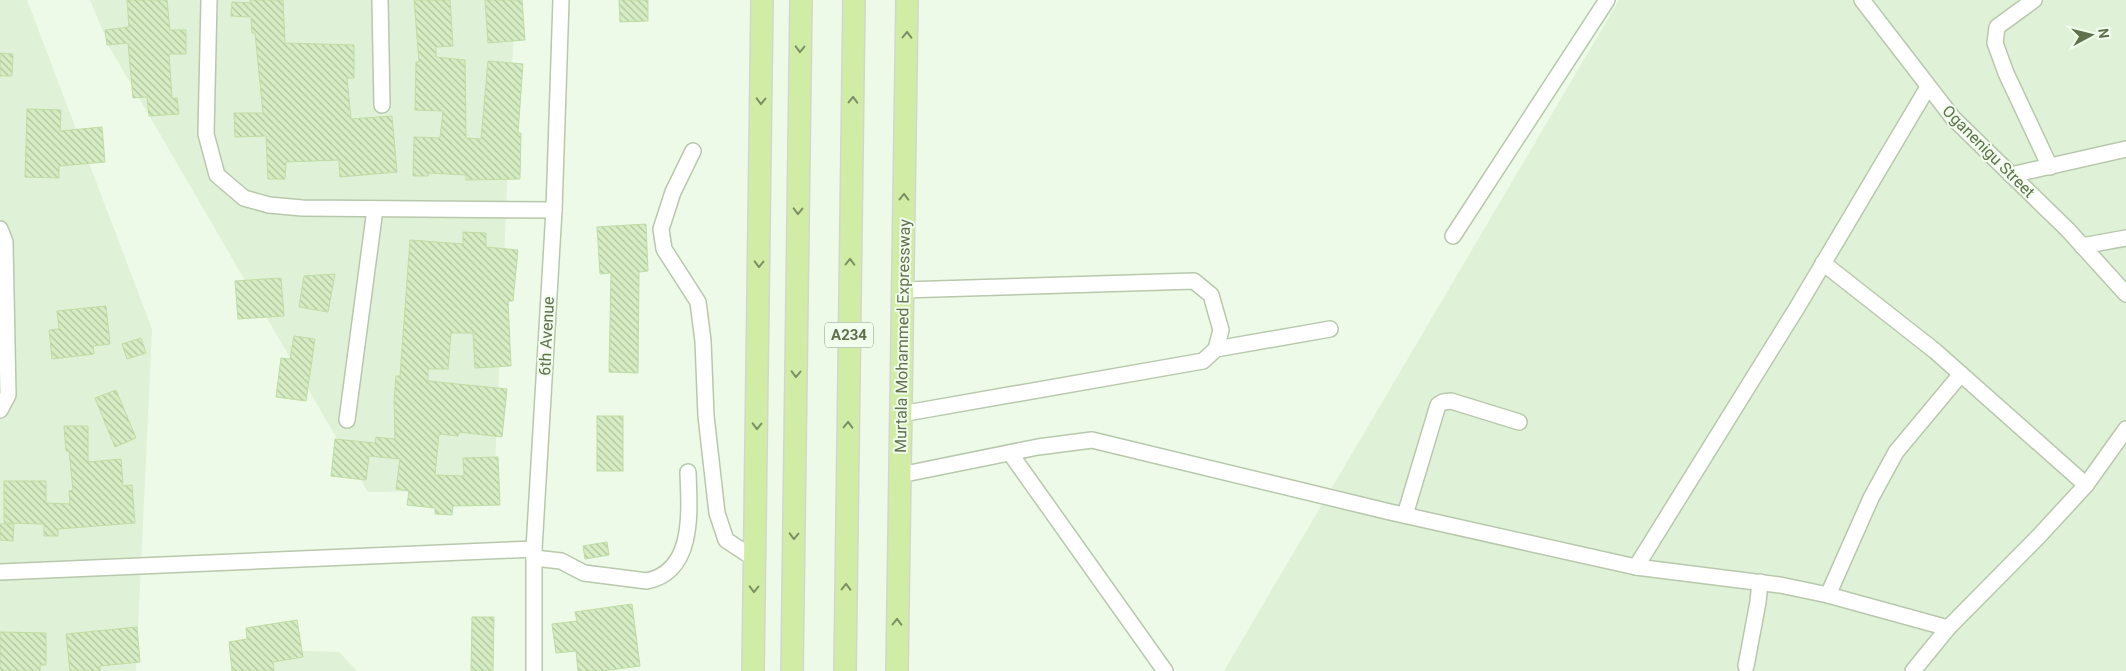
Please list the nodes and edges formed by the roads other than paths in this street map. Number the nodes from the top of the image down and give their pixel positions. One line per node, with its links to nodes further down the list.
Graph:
1 (208, 0): 17 (street)
2 (380, 0): 12 (street)
3 (561, 0): 18 (street, 6th Avenue)
4 (762, 0): 40 (highway, one-way to 40)
5 (801, 0): 49 (highway, one-way to 49)
6 (854, 0): 50 (highway, A234, one-way to 6)
7 (907, 0): 24 (highway, Murtala Mohammed Expressway, one-way to 7)
8 (1606, 0): 20 (street)
9 (1862, 0): 11 (street, Oganenigu Street)
10 (2034, 0): 15 (street)
11 (1928, 87): 16 (street, Oganenigu Street); 23 (street)
12 (382, 105)
13 (2126, 149): 15 (street)
14 (693, 151): 40 (street)
15 (2050, 167): 16 (street)
16 (2011, 175): 22 (street, Oganenigu Street)
17 (375, 209): 18 (street); 31 (street)
18 (554, 210): 39 (street, 6th Avenue)
19 (0, 229): 29 (street)
20 (1453, 236)
21 (2126, 238): 22 (street)
22 (2082, 246): 25 (street, Oganenigu Street)
23 (1823, 263): 28 (street); 41 (street)
24 (903, 290): 27 (street); 30 (highway, Murtala Mohammed Expressway)
25 (2126, 294)
26 (1330, 329): 27 (street)
27 (1216, 350): 30 (street)
28 (1961, 374): 37 (street); 44 (street)
29 (0, 410)
30 (901, 414): 36 (highway, Murtala Mohammed Expressway)
31 (347, 420)
32 (1519, 422): 38 (street)
33 (2126, 429): 37 (street)
34 (1010, 453): 36 (street); 38 (street); 52 (street)
35 (688, 472): 39 (street)
36 (900, 475): 51 (highway, Murtala Mohammed Expressway, one-way to 36)
37 (2086, 485): 45 (street)
38 (1405, 515): 41 (street)
39 (534, 553): 42 (street); 47 (street, 6th Avenue)
40 (755, 559): 48 (highway, one-way to 48)
41 (1636, 567): 43 (street)
42 (0, 572)
43 (1760, 582): 44 (street); 46 (street)
44 (1828, 595): 45 (street)
45 (1948, 628): 53 (street)
46 (1746, 666)
47 (534, 671)
48 (753, 671)
49 (792, 671)
50 (845, 671)
51 (897, 671)
52 (1164, 671)
53 (1913, 671)

